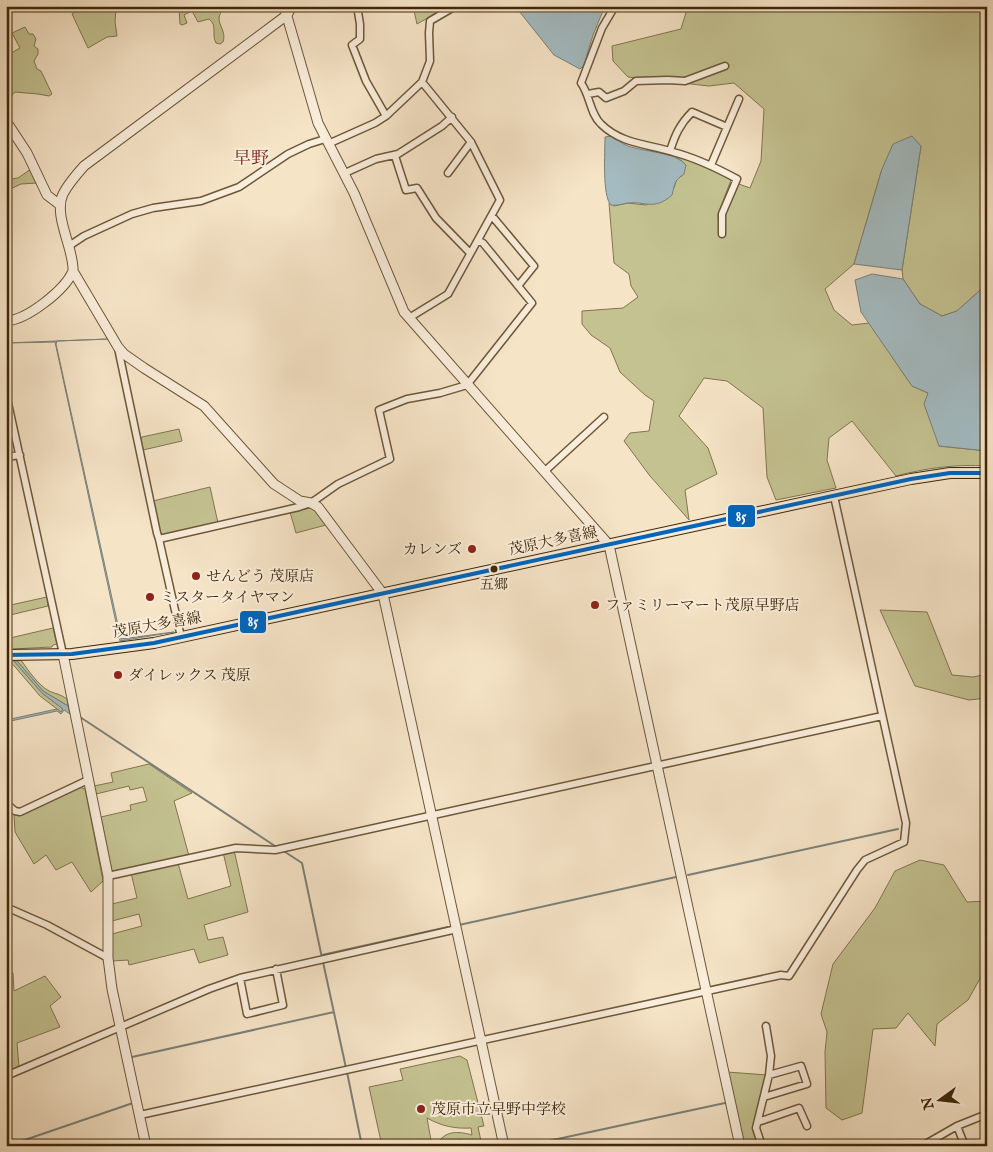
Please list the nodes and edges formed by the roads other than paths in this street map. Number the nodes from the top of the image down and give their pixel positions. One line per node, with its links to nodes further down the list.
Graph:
1 (292, 6): 5 (street)
2 (357, 6): 10 (street)
3 (615, 6): 8 (street)
4 (456, 7): 7 (street)
5 (286, 11): 14 (street); 21 (street)
6 (725, 66): 8 (street)
7 (422, 82): 10 (street); 11 (street)
8 (588, 94): 16 (street)
9 (739, 100): 13 (street)
10 (386, 116): 14 (street)
11 (452, 117): 15 (street); 17 (street)
12 (6, 121): 21 (street)
13 (727, 127): 16 (street); 18 (street)
14 (327, 142): 19 (street); 25 (street)
15 (472, 142): 20 (street); 22 (street)
16 (670, 151): 18 (street)
17 (395, 156): 19 (street); 26 (street)
18 (711, 165): 23 (street)
19 (345, 173): 29 (street)
20 (448, 173)
21 (60, 205): 25 (street)
22 (492, 216): 24 (street); 28 (street)
23 (722, 234)
24 (478, 240): 26 (street); 28 (street)
25 (69, 246): 27 (street)
26 (470, 253): 29 (street)
27 (73, 271): 30 (street); 31 (street)
28 (518, 286): 32 (street)
29 (409, 318): 32 (street)
30 (6, 321)
31 (118, 347): 40 (street); 41 (street)
32 (467, 385): 37 (street); 40 (street)
33 (6, 394): 35 (street)
34 (604, 417): 37 (street)
35 (20, 455): 36 (street); 45 (street)
36 (6, 458)
37 (545, 471): 42 (street)
38 (987, 473): 39 (main road, 茂原大多喜線)
39 (834, 496): 42 (main road, 茂原大多喜線); 47 (street)
40 (311, 503): 41 (street); 43 (street)
41 (159, 539): 44 (street)
42 (609, 545): 43 (main road, 茂原大多喜線); 48 (street)
43 (383, 594): 44 (main road, 茂原大多喜線); 51 (street)
44 (181, 637): 45 (main road, 茂原大多喜線)
45 (63, 654): 46 (main road, 茂原大多喜線); 49 (street)
46 (10, 655)
47 (882, 716): 48 (street); 58 (street)
48 (658, 766): 51 (street); 58 (street)
49 (88, 780): 50 (street); 52 (street)
50 (6, 803)
51 (432, 816): 52 (street); 54 (street)
52 (108, 876): 55 (street)
53 (6, 906): 55 (street)
54 (457, 929): 56 (street); 61 (street)
55 (108, 958): 60 (street)
56 (276, 969): 57 (street); 57 (street)
57 (240, 978): 60 (street)
58 (706, 992): 61 (street); 73 (street)
59 (766, 1026): 63 (street)
60 (121, 1027): 62 (street); 66 (street)
61 (481, 1041): 66 (street); 72 (street)
62 (6, 1076)
63 (769, 1076): 64 (street); 64 (street)
64 (764, 1097): 67 (street)
65 (987, 1114): 69 (street)
66 (140, 1115): 71 (street)
67 (758, 1122): 68 (street); 74 (street)
68 (807, 1126)
69 (957, 1126): 70 (street); 75 (street)
70 (924, 1145)
71 (146, 1146)
72 (504, 1146)
73 (740, 1146)
74 (762, 1146)
75 (966, 1146)

